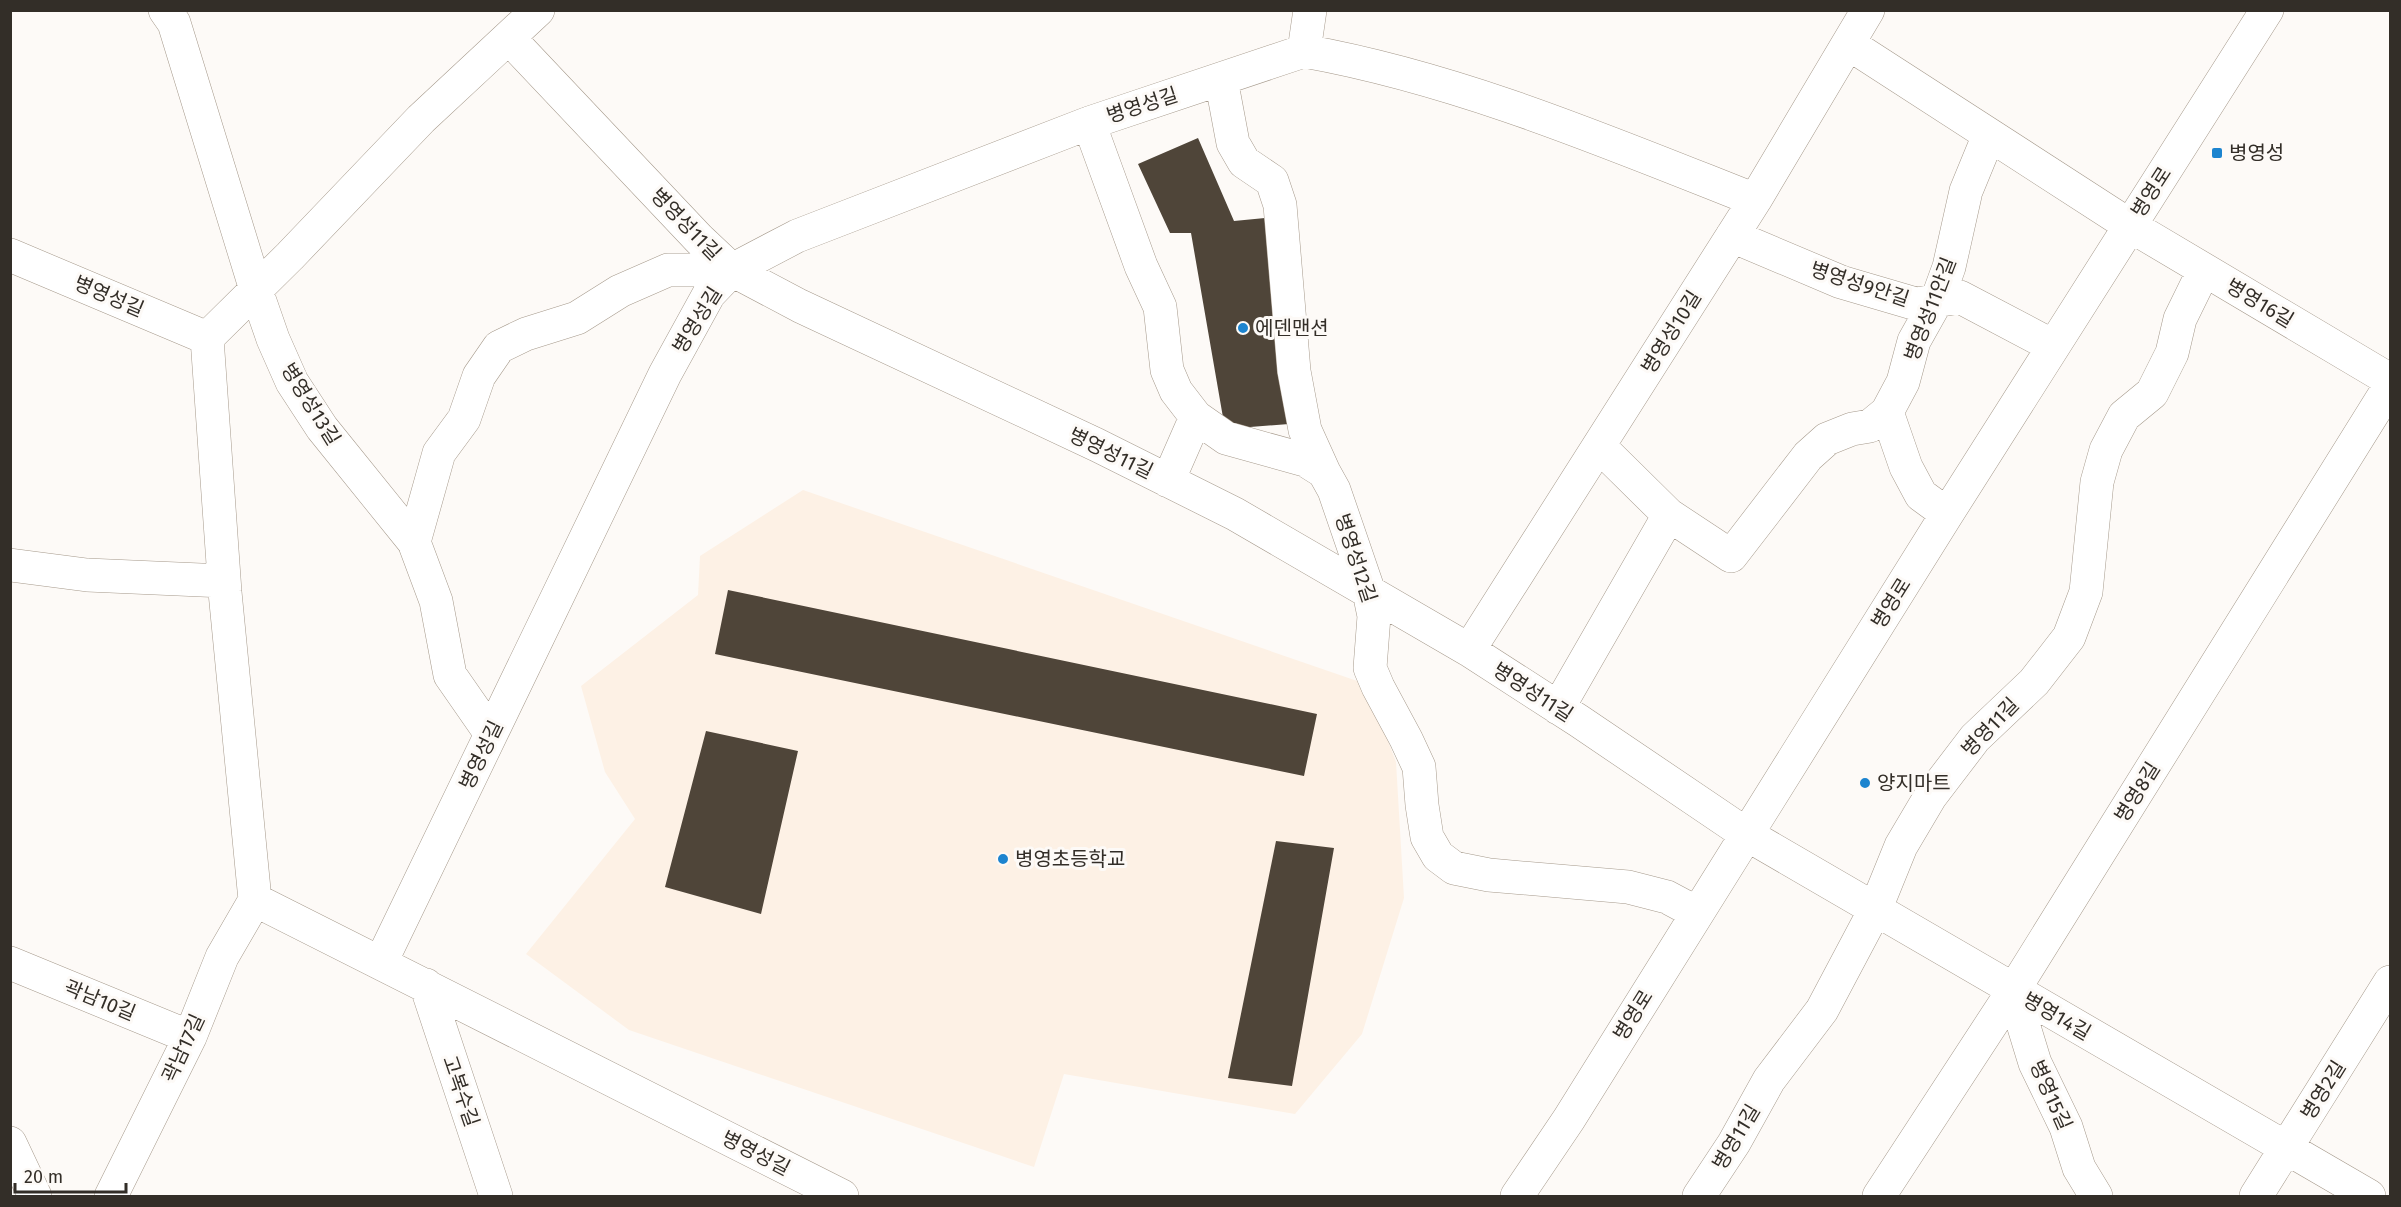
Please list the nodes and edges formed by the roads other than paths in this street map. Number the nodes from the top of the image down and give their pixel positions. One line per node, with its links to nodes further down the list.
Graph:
1 (538, 10): 6 (street)
2 (1310, 10): 8 (street)
3 (1868, 10): 7 (street, 병영성10길)
4 (166, 11): 18 (street, 병영성13길)
5 (2266, 13): 13 (street, 병영로)
6 (509, 38): 16 (street, 병영성11길); 18 (street)
7 (1849, 44): 11 (street, 병영16길); 12 (street, 병영성10길)
8 (1304, 51): 9 (street, 병영성길); 12 (street)
9 (1221, 79): 10 (street, 병영성길); 27 (street, 병영성12길)
10 (1089, 123): 16 (street, 병영성길); 25 (street)
11 (1989, 135): 13 (street, 병영16길); 19 (street, 병영성11안길)
12 (1755, 200): 14 (street, 병영성10길)
13 (2129, 225): 17 (street, 병영16길); 21 (street, 병영로)
14 (1732, 236): 19 (street, 병영성9안길); 26 (street, 병영성10길)
15 (10, 255): 20 (street, 병영성길)
16 (732, 270): 28 (street, 병영성11길); 31 (street); 37 (street, 병영성길)
17 (2204, 270): 22 (street, 병영16길); 40 (street, 병영11길)
18 (256, 290): 20 (street); 31 (street, 병영성13길)
19 (1937, 300): 21 (street, 병영성9안길); 24 (street, 병영성11안길)
20 (207, 338): 33 (street)
21 (2053, 346): 29 (street, 병영로)
22 (2391, 380)
23 (2391, 386): 46 (street, 병영8길)
24 (1887, 412): 29 (street); 30 (street)
25 (1197, 417): 27 (street); 28 (street)
26 (1599, 446): 30 (street); 35 (street, 병영성10길)
27 (1324, 472): 34 (street, 병영성12길)
28 (1168, 481): 34 (street, 병영성11길)
29 (1947, 514): 38 (street, 병영로)
30 (1668, 515): 36 (street)
31 (414, 542): 37 (street, 병영성13길)
32 (10, 565): 33 (street)
33 (224, 581): 39 (street)
34 (1369, 592): 35 (street, 병영성11길); 41 (street, 병영성12길)
35 (1469, 650): 36 (street, 병영성11길)
36 (1558, 708): 38 (street, 병영성11길)
37 (491, 734): 42 (street, 병영성길)
38 (1746, 834): 40 (street, 병영14길); 41 (street, 병영로)
39 (255, 900): 42 (street, 병영성길); 47 (street, 곽남17길)
40 (1875, 910): 46 (street, 병영14길); 55 (street, 병영11길)
41 (1697, 913): 54 (street, 병영로)
42 (381, 962): 45 (street, 병영성길)
43 (10, 963): 47 (street, 곽남10길)
44 (2391, 982): 49 (street, 병영2길)
45 (426, 985): 52 (street, 고복수길); 53 (street, 병영성길)
46 (2013, 991): 49 (street, 병영14길); 56 (street, 병영8길); 57 (street, 병영15길)
47 (190, 1037): 51 (street, 곽남17길)
48 (10, 1143): 50 (street)
49 (2286, 1148): 58 (street, 병영2길); 59 (street, 병영14길)
50 (35, 1197)
51 (111, 1197)
52 (496, 1197)
53 (842, 1197)
54 (1517, 1197)
55 (1699, 1197)
56 (1879, 1197)
57 (2096, 1197)
58 (2256, 1197)
59 (2369, 1197)

